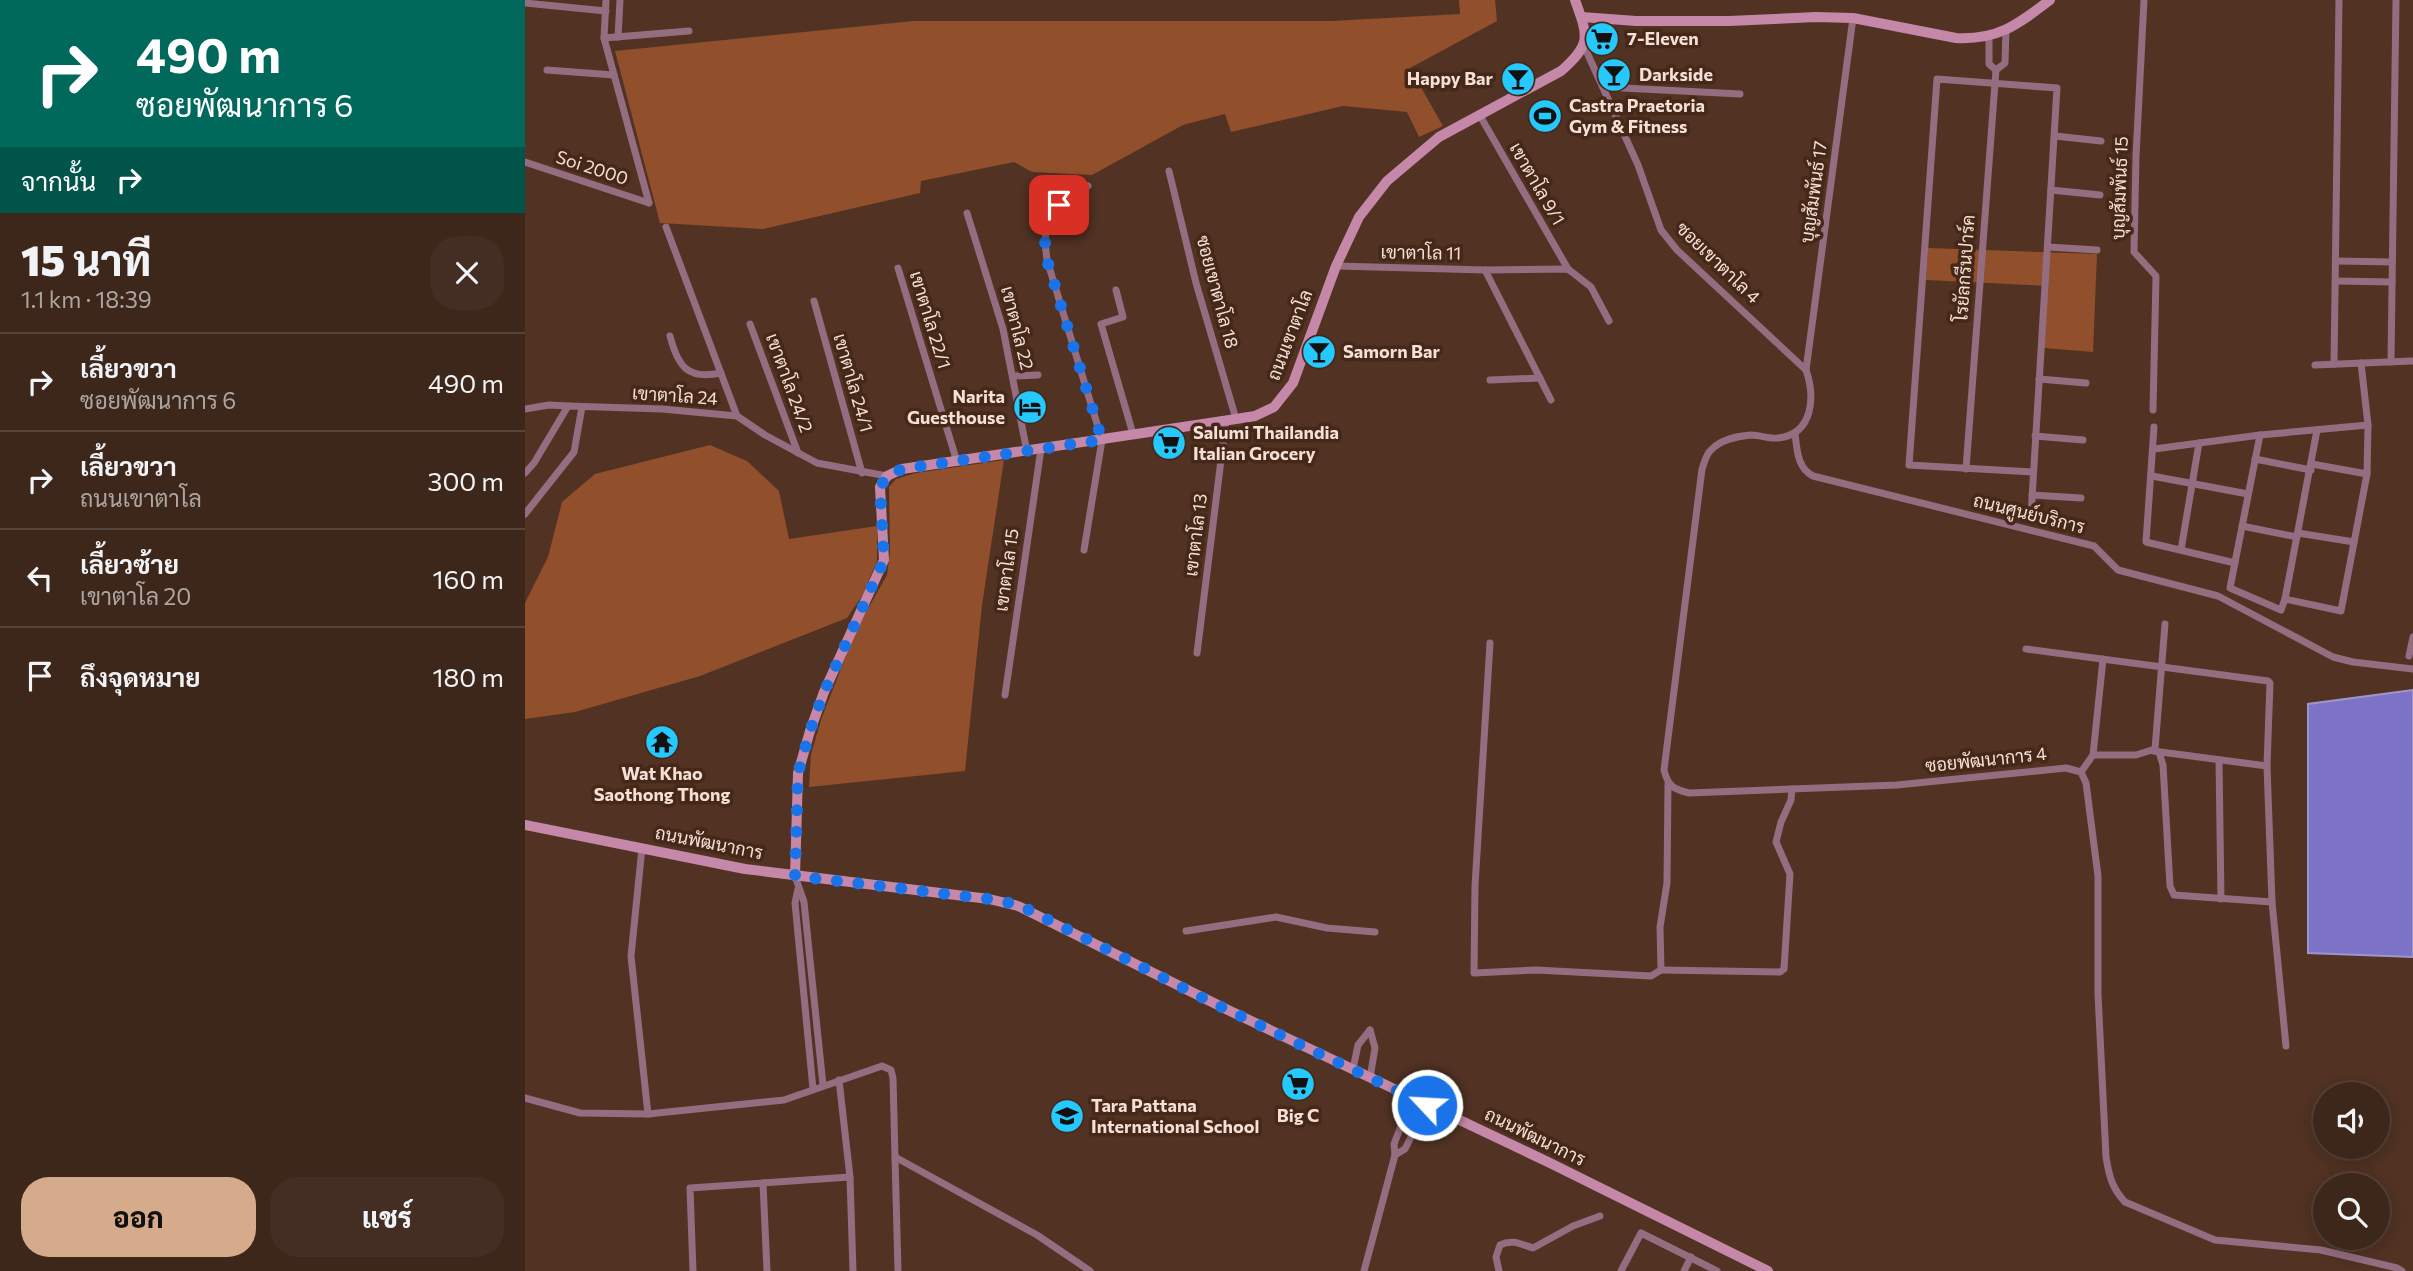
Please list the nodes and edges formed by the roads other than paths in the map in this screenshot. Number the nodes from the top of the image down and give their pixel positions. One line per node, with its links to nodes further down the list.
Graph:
1 (607, 0): 9 (street)
2 (620, 0): 14 (street)
3 (1575, 0): 10 (street)
4 (2050, 0): 12 (street)
5 (2144, 0): 66 (street, บุญสัมพันธ์ 15)
6 (2339, 0): 36 (street)
7 (2396, 0): 37 (street)
8 (525, 2): 9 (street)
9 (606, 11): 16 (street)
10 (1582, 17): 11 (street); 17 (street)
11 (1853, 18): 15 (street); 54 (street, บุญสัมพันธ์ 17)
12 (2006, 30): 15 (street); 19 (street, โรยัลกรีนปาร์ค)
13 (689, 31): 14 (street)
14 (618, 37): 16 (street)
15 (1989, 37): 19 (street, โรยัลกรีนปาร์ค)
16 (604, 38): 20 (street)
17 (1584, 46): 22 (street, ซอยเขาตาโล 4); 24 (street, ถนนเขาตาโล)
18 (548, 69): 20 (street)
19 (1996, 70): 21 (street, โรยัลกรีนปาร์ค)
20 (614, 75): 27 (street, Soi 2000)
21 (1995, 84): 25 (street); 86 (street, โรยัลกรีนปาร์ค); 86 (street)
22 (1602, 87): 23 (street); 54 (street, ซอยเขาตาโล 4)
23 (1740, 94)
24 (1479, 114): 38 (street, ถนนเขาตาโล); 40 (street, เขาตาโล 9/1)
25 (2055, 136): 26 (street); 30 (street)
26 (2101, 141)
27 (525, 162)
28 (1169, 171): 68 (street, ซอยเขาตาโล 18)
29 (1088, 187): 76 (street)
30 (2051, 190): 31 (street); 34 (street)
31 (2100, 195)
32 (967, 213): 57 (street, เขาตาโล 22)
33 (666, 227): 55 (street)
34 (2048, 247): 35 (street); 59 (street)
35 (2097, 250)
36 (2337, 261): 37 (street); 42 (street)
37 (2392, 262): 43 (street)
38 (1336, 266): 41 (street, เขาตาโล 11); 68 (street, ถนนเขาตาโล)
39 (898, 268): 84 (street, เขาตาโล 22/1)
40 (1567, 269): 41 (street); 46 (street)
41 (1485, 270): 58 (street, เขาตาโล 11)
42 (2336, 281): 43 (street); 52 (street)
43 (2392, 282): 50 (street)
44 (1116, 290): 73 (street)
45 (814, 301): 89 (street, เขาตาโล 24/1)
46 (1609, 321)
47 (750, 324): 82 (street, เขาตาโล 24/2)
48 (670, 336): 55 (street)
49 (2412, 361): 50 (street)
50 (2391, 362): 51 (street)
51 (2361, 363): 52 (street); 69 (street)
52 (2335, 364): 53 (street)
53 (2315, 365)
54 (1806, 370): 72 (street)
55 (721, 373): 67 (street)
56 (1038, 375): 57 (street)
57 (1013, 376): 81 (street, เขาตาโล 22)
58 (1540, 378): 60 (street); 62 (street, เขาตาโล 11)
59 (2039, 379): 61 (street); 75 (street)
60 (1490, 380)
61 (2085, 383)
62 (1551, 400)
63 (568, 406): 64 (street, เขาตาโล 24); 65 (street, เขาตาโล 24); 88 (street)
64 (582, 407): 67 (street, เขาตาโล 24); 97 (street)
65 (525, 409)
66 (2153, 410)
67 (737, 416): 82 (street, เขาตาโล 24)
68 (1231, 420): 73 (street, ถนนเขาตาโล); 110 (street, เขาตาโล 13)
69 (2368, 425): 71 (street); 90 (street)
70 (2154, 427): 80 (street)
71 (2317, 430): 74 (street); 85 (street)
72 (1795, 433): 114 (street, ถนนศูนย์บริการ); 121 (street)
73 (1133, 434): 76 (street, ถนนเขาตาโล)
74 (2260, 435): 78 (street); 83 (street)
75 (2035, 436): 77 (street); 87 (street)
76 (1102, 440): 79 (street, ถนนเขาตาโล); 102 (street)
77 (2083, 440)
78 (2199, 443): 80 (street); 93 (street)
79 (1041, 449): 81 (street, ถนนเขาตาโล); 115 (street, เขาตาโล 15)
80 (2154, 449): 92 (street)
81 (1027, 452): 84 (street, ถนนเขาตาโล)
82 (798, 454): 89 (street, เขาตาโล 24)
83 (2255, 459): 85 (street); 94 (street)
84 (957, 463): 91 (street, ถนนเขาตาโล)
85 (2311, 467): 90 (street); 100 (street)
86 (1966, 469): 87 (street)
87 (2033, 472): 95 (street)
88 (525, 473)
89 (862, 473): 91 (street, เขาตาโล 24)
90 (2367, 474): 101 (street)
91 (887, 476): 125 (street)
92 (2152, 476): 93 (street); 103 (street)
93 (2192, 484): 94 (street); 103 (street)
94 (2248, 494): 99 (street)
95 (2032, 495): 96 (street); 98 (street)
96 (2081, 498)
97 (525, 514)
98 (2031, 515)
99 (2242, 526): 100 (street); 104 (street)
100 (2298, 535): 101 (street); 105 (street)
101 (2354, 542): 105 (street)
102 (1084, 550)
103 (2181, 550): 104 (street)
104 (2235, 563): 105 (street)
105 (2285, 598)
106 (2165, 624): 113 (street)
107 (2413, 637): 111 (street)
108 (1490, 643): 131 (street)
109 (2026, 649): 112 (street)
110 (1197, 653)
111 (2409, 656)
112 (2103, 659): 113 (street); 117 (street)
113 (2162, 666): 116 (street); 119 (street)
114 (2413, 670)
115 (1005, 695)
116 (2156, 752): 117 (street); 118 (street); 127 (street)
117 (2093, 755): 120 (street)
118 (2219, 760): 119 (street); 127 (street)
119 (2267, 766): 128 (street)
120 (2081, 772): 122 (street, ซอยพัฒนาการ 4); 160 (street)
121 (1668, 784): 122 (street, ซอยพัฒนาการ 4); 131 (street)
122 (1792, 789): 131 (street)
123 (525, 825): 124 (street, ถนนพัฒนาการ)
124 (642, 848): 125 (street, ถนนพัฒนาการ); 141 (street)
125 (795, 876): 126 (street); 133 (street, ถนนพัฒนาการ)
126 (799, 889): 136 (street); 137 (street)
127 (2221, 899): 128 (street)
128 (2272, 902): 132 (street)
129 (1186, 931): 130 (street)
130 (1375, 932)
131 (1661, 970)
132 (2286, 1046)
133 (1353, 1069): 134 (street, ถนนพัฒนาการ); 134 (street)
134 (1370, 1078): 139 (street, ถนนพัฒนาการ)
135 (839, 1080): 136 (street); 143 (street); 144 (street)
136 (823, 1085): 137 (street)
137 (813, 1089): 141 (street)
138 (525, 1098): 141 (street)
139 (1412, 1098): 140 (street, ถนนพัฒนาการ); 142 (street)
140 (1427, 1105): 142 (street); 148 (street, ถนนพัฒนาการ)
141 (648, 1114)
142 (1395, 1155): 154 (street)
143 (895, 1157): 152 (street); 153 (street)
144 (850, 1177): 145 (street); 151 (street)
145 (763, 1183): 149 (street); 150 (street)
146 (1600, 1216): 155 (street)
147 (1691, 1257): 156 (street); 157 (street); 158 (street)
148 (1749, 1267): 159 (street, ถนนพัฒนาการ)
149 (693, 1271)
150 (767, 1271)
151 (853, 1271)
152 (898, 1271)
153 (1090, 1271)
154 (1364, 1271)
155 (1499, 1271)
156 (1621, 1271)
157 (1683, 1271)
158 (1717, 1271)
159 (1768, 1271)
160 (2402, 1271)

